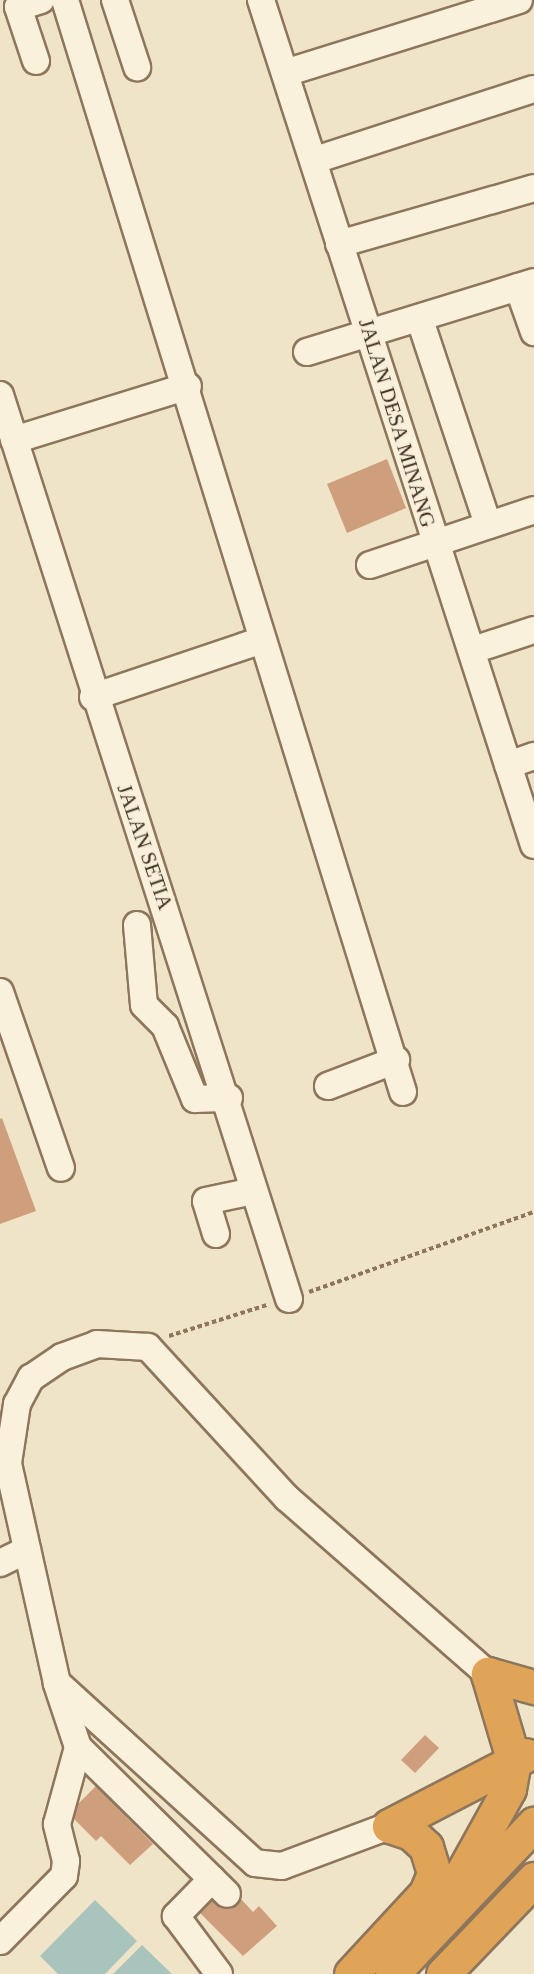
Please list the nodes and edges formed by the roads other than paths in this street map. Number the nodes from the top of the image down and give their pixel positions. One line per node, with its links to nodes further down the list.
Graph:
1 (41, 0): 6 (street)
2 (65, 0): 18 (street)
3 (116, 0): 7 (street)
4 (261, 0): 8 (street, JALAN DESA MINANG)
5 (519, 0): 8 (street)
6 (36, 61)
7 (137, 67)
8 (285, 73): 10 (street, JALAN DESA MINANG)
9 (534, 89): 10 (street)
10 (315, 160): 12 (street, JALAN DESA MINANG)
11 (534, 188): 12 (street)
12 (339, 244): 16 (street, JALAN DESA MINANG)
13 (526, 284): 14 (street); 15 (street)
14 (420, 320): 16 (street); 22 (street)
15 (534, 332)
16 (370, 333): 17 (street); 23 (street, JALAN DESA MINANG)
17 (307, 352)
18 (188, 386): 20 (street); 26 (street)
19 (0, 395): 20 (street, JALAN SETIA)
20 (14, 440): 28 (street, JALAN SETIA)
21 (534, 510): 22 (street)
22 (488, 525): 23 (street)
23 (434, 544): 24 (street); 27 (street, JALAN DESA MINANG)
24 (370, 566)
25 (534, 630): 27 (street)
26 (262, 640): 28 (street); 34 (street)
27 (472, 650): 30 (street, JALAN DESA MINANG)
28 (93, 697): 37 (street, JALAN SETIA)
29 (534, 756): 30 (street)
30 (508, 765): 31 (street, JALAN DESA MINANG)
31 (534, 845)
32 (137, 925): 37 (street)
33 (0, 992): 38 (street)
34 (396, 1060): 35 (street); 36 (street)
35 (328, 1086)
36 (403, 1092)
37 (229, 1098): 39 (street, JALAN SETIA)
38 (61, 1168)
39 (253, 1191): 40 (street); 41 (street, JALAN SETIA)
40 (216, 1234)
41 (290, 1299)
42 (4, 1464): 43 (street); 46 (street)
43 (10, 1526): 44 (street)
44 (27, 1550): 45 (street); 47 (street)
45 (0, 1563)
46 (488, 1674): 48 (highway); 50 (highway)
47 (57, 1683): 49 (street); 52 (street)
48 (534, 1687)
49 (78, 1747): 55 (street); 56 (street)
50 (524, 1756): 52 (highway); 54 (highway)
51 (534, 1824): 54 (highway)
52 (389, 1826): 57 (highway)
53 (534, 1879): 59 (highway)
54 (428, 1935): 58 (highway)
55 (0, 1941)
56 (219, 1974)
57 (351, 1974)
58 (392, 1974)
59 (443, 1974)

